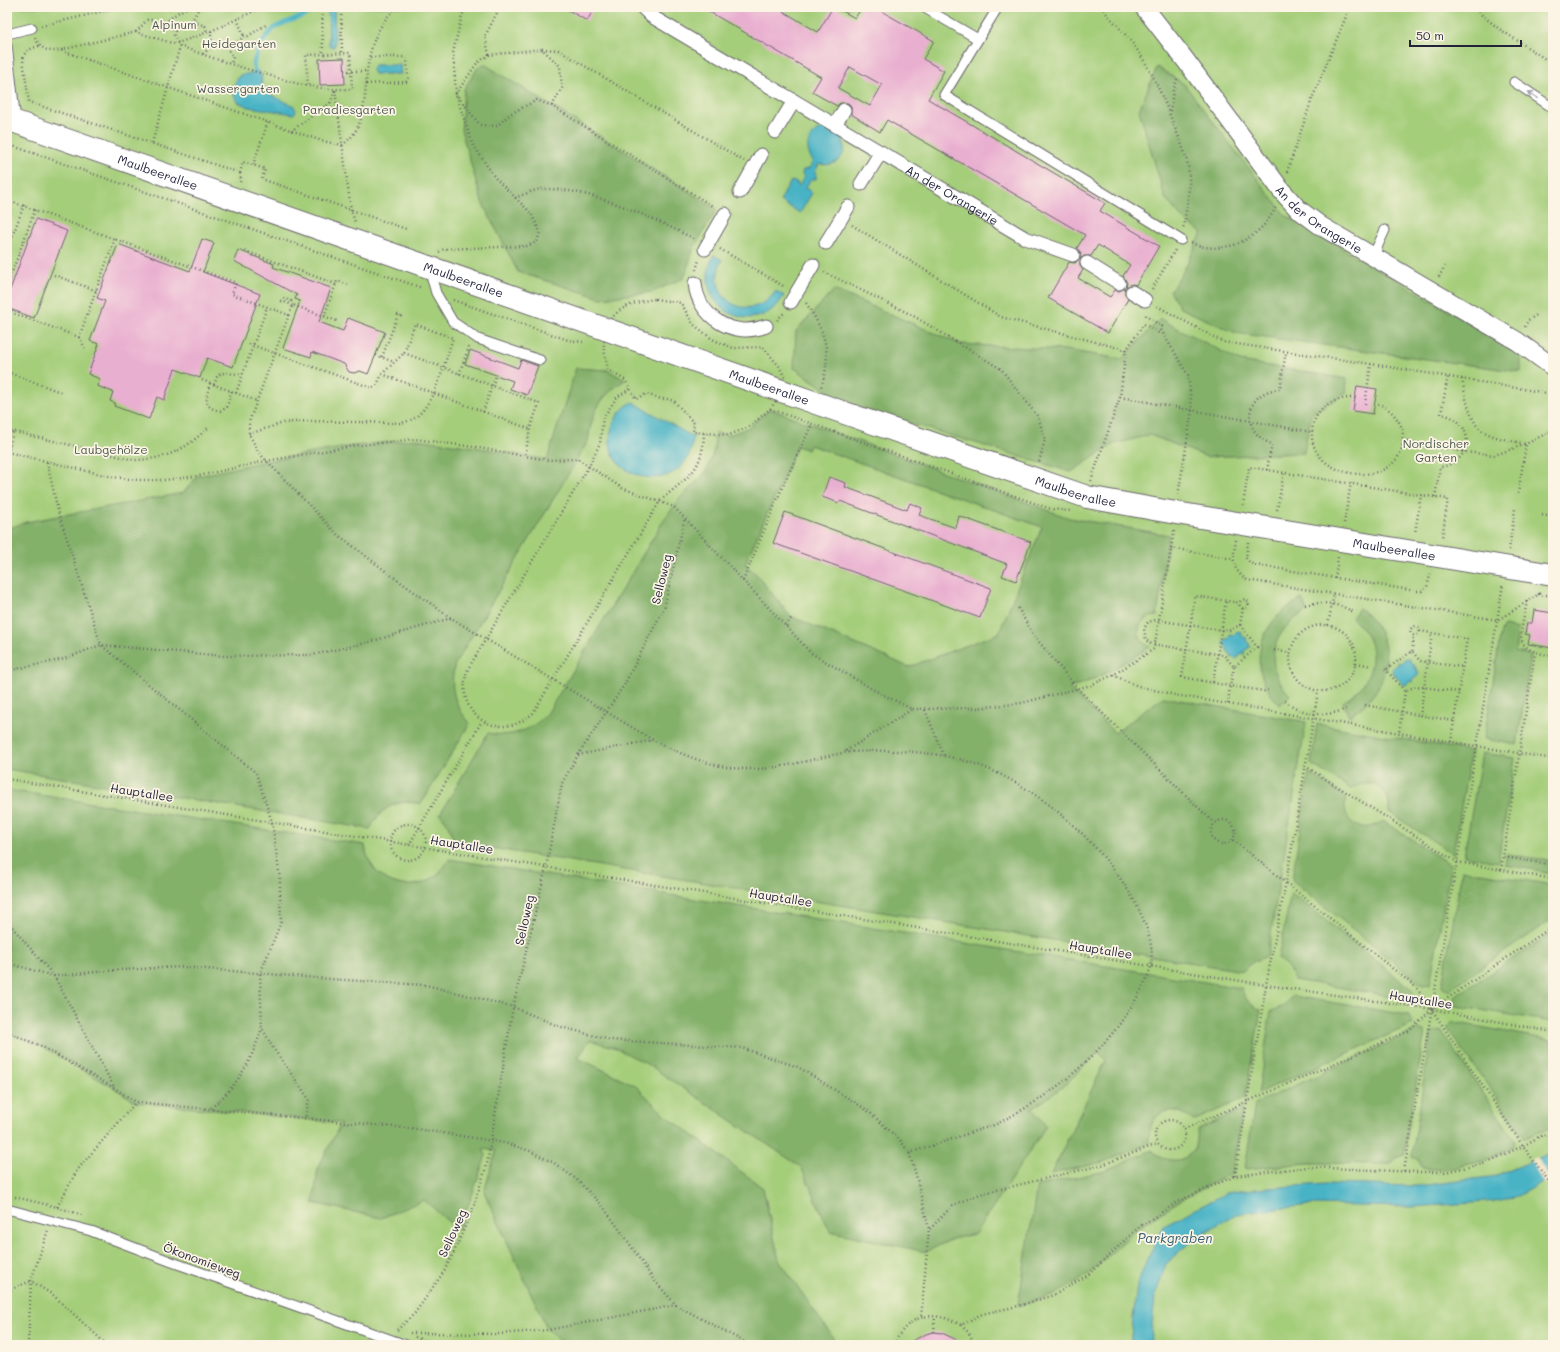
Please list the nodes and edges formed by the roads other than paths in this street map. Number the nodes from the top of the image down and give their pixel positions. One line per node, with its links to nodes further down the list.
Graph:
1 (642, 7): 10 (street, An der Orangerie)
2 (923, 7): 7 (lane)
3 (998, 7): 7 (lane)
4 (1144, 7): 27 (street, An der Orangerie)
5 (32, 28): 6 (lane)
6 (7, 34)
7 (978, 39): 23 (lane)
8 (7, 45): 13 (lane)
9 (1514, 82): 11 (lane, one-way to 9)
10 (794, 101): 14 (street, An der Orangerie); 15 (street)
11 (1553, 108)
12 (844, 110): 14 (street)
13 (12, 120): 30 (street, Maulbeerallee)
14 (835, 125): 16 (street, An der Orangerie)
15 (775, 132)
16 (881, 152): 18 (street); 26 (street, An der Orangerie)
17 (762, 155): 19 (street)
18 (861, 184)
19 (740, 192)
20 (844, 212): 24 (street)
21 (726, 214): 25 (street)
22 (1385, 230): 27 (lane)
23 (1181, 240)
24 (826, 243)
25 (707, 246)
26 (1073, 255)
27 (1373, 256): 38 (street, An der Orangerie)
28 (1087, 263): 31 (street)
29 (813, 265): 34 (street)
30 (429, 267): 37 (lane); 39 (street, Maulbeerallee)
31 (1119, 283)
32 (693, 290): 36 (street)
33 (1132, 292): 35 (street)
34 (794, 298)
35 (1145, 300)
36 (763, 336)
37 (540, 360)
38 (1553, 367)
39 (1553, 575)
40 (7, 1209): 41 (lane, Ökonomieweg)
41 (387, 1342): 42 (lane, Ökonomieweg)
42 (406, 1345)

